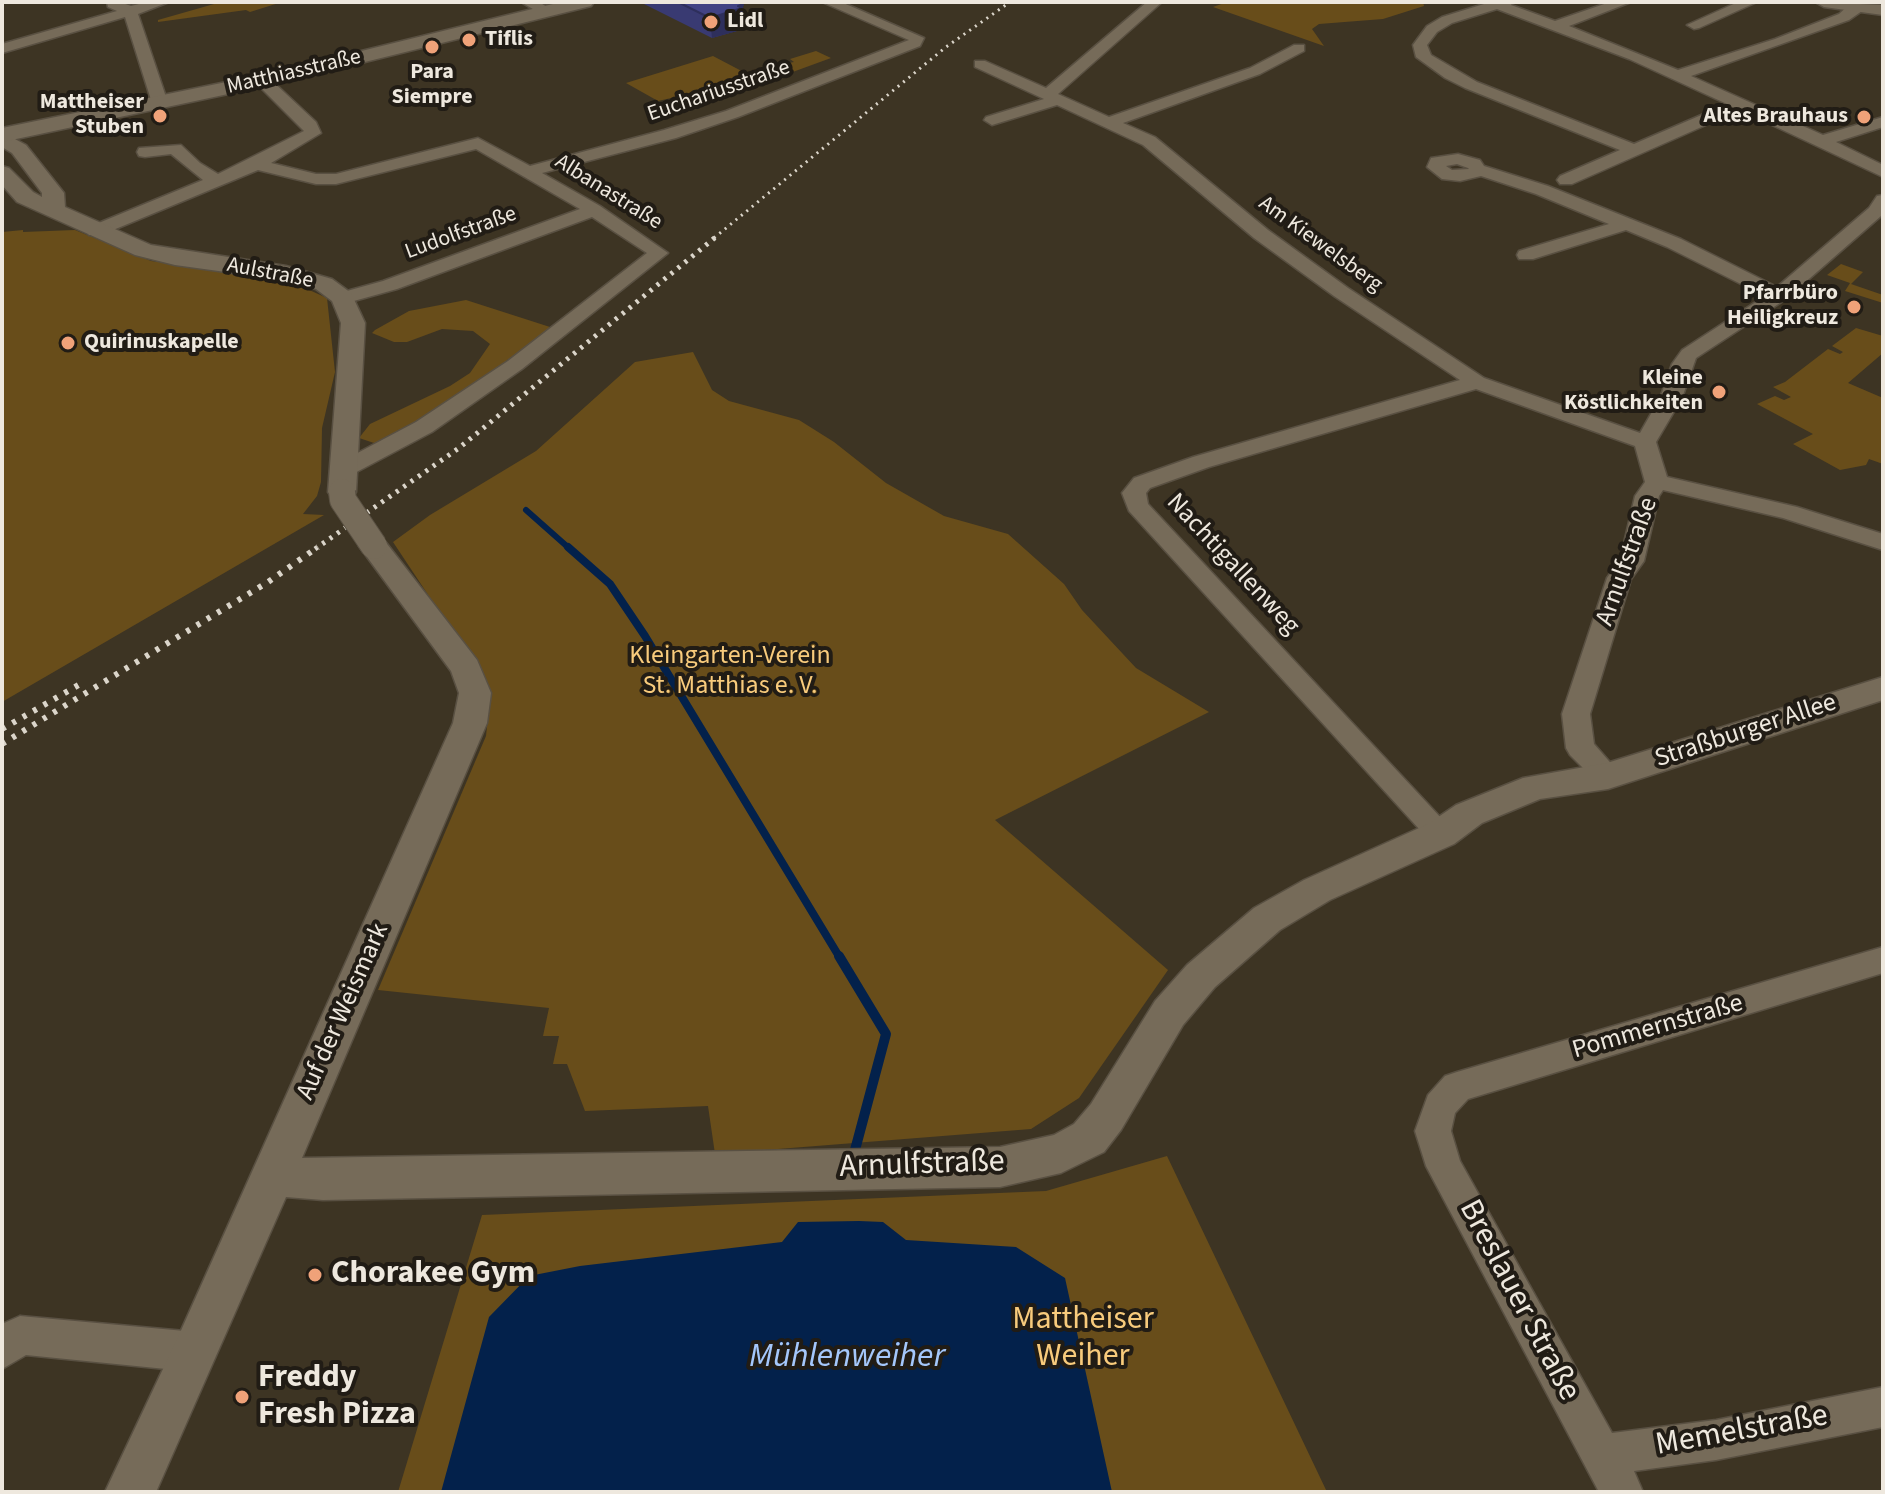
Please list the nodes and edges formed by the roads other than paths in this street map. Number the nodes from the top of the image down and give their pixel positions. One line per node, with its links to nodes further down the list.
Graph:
1 (108, 2): 13 (street)
2 (162, 2): 13 (street)
3 (528, 2): 14 (street)
4 (584, 2): 14 (main road, Matthiasstraße)
5 (829, 2): 37 (street, Euchariusstraße)
6 (1155, 2): 22 (street)
7 (1624, 2): 16 (street)
8 (1750, 2): 15 (street)
9 (1824, 2): 11 (street)
10 (1498, 3): 16 (street); 32 (street)
11 (1855, 7): 12 (street); 20 (street)
12 (1883, 10)
13 (130, 11): 18 (street); 23 (street)
14 (548, 12): 21 (main road, Matthiasstraße)
15 (1694, 25)
16 (1556, 26): 20 (street)
17 (1299, 48): 28 (street)
18 (2, 49)
19 (980, 64): 22 (street, Am Kiewelsberg)
20 (1676, 76): 24 (street)
21 (263, 81): 23 (main road, Matthiasstraße); 35 (street)
22 (1054, 97): 25 (street); 28 (street, Am Kiewelsberg)
23 (160, 103): 26 (main road, Matthiasstraße)
24 (1740, 104): 31 (street); 32 (street)
25 (992, 120)
26 (71, 121): 27 (main road); 30 (main road, Matthiasstraße); 34 (street)
27 (2, 122)
28 (1110, 122): 50 (street, Am Kiewelsberg)
29 (1883, 122): 31 (street)
30 (2, 137): 34 (street)
31 (1822, 141): 39 (street)
32 (1634, 150): 41 (street)
33 (145, 152): 40 (street)
34 (25, 156): 43 (street)
35 (256, 164): 37 (street, Albanastraße); 40 (street)
36 (1478, 170): 45 (street)
37 (529, 171): 44 (street, Albanastraße)
38 (2, 172): 43 (street, Aulstraße)
39 (1883, 172)
40 (216, 180): 46 (street)
41 (1566, 180)
42 (1883, 200): 48 (street)
43 (54, 210): 46 (street, Aulstraße)
44 (594, 210): 49 (street, Ludolfstraße); 52 (street, Albanastraße)
45 (1627, 224): 47 (street); 48 (street)
46 (95, 231): 49 (street, Aulstraße)
47 (1526, 255)
48 (1779, 295): 51 (street)
49 (343, 298): 52 (street, Aulstraße)
50 (1477, 382): 51 (street, Am Kiewelsberg); 57 (street, Nachtigallenweg)
51 (1645, 442): 53 (street, Arnulfstraße)
52 (342, 482): 60 (street, Auf der Weismark, bridge)
53 (1657, 482): 54 (street); 56 (street, Arnulfstraße)
54 (1883, 542)
55 (1883, 688): 56 (street, Straßburger Allee)
56 (1608, 776): 57 (street, Arnulfstraße)
57 (1441, 834): 60 (street, Arnulfstraße)
58 (1883, 960): 59 (street, Pommernstraße)
59 (1440, 1106): 64 (street, Breslauer Straße)
60 (272, 1176): 62 (street, Auf der Weismark)
61 (2, 1349): 62 (street)
62 (196, 1352): 65 (street, Auf der Weismark)
63 (1883, 1407): 64 (street, Memelstraße)
64 (1601, 1455): 66 (street, Breslauer Straße)
65 (130, 1492)
66 (1622, 1492)

